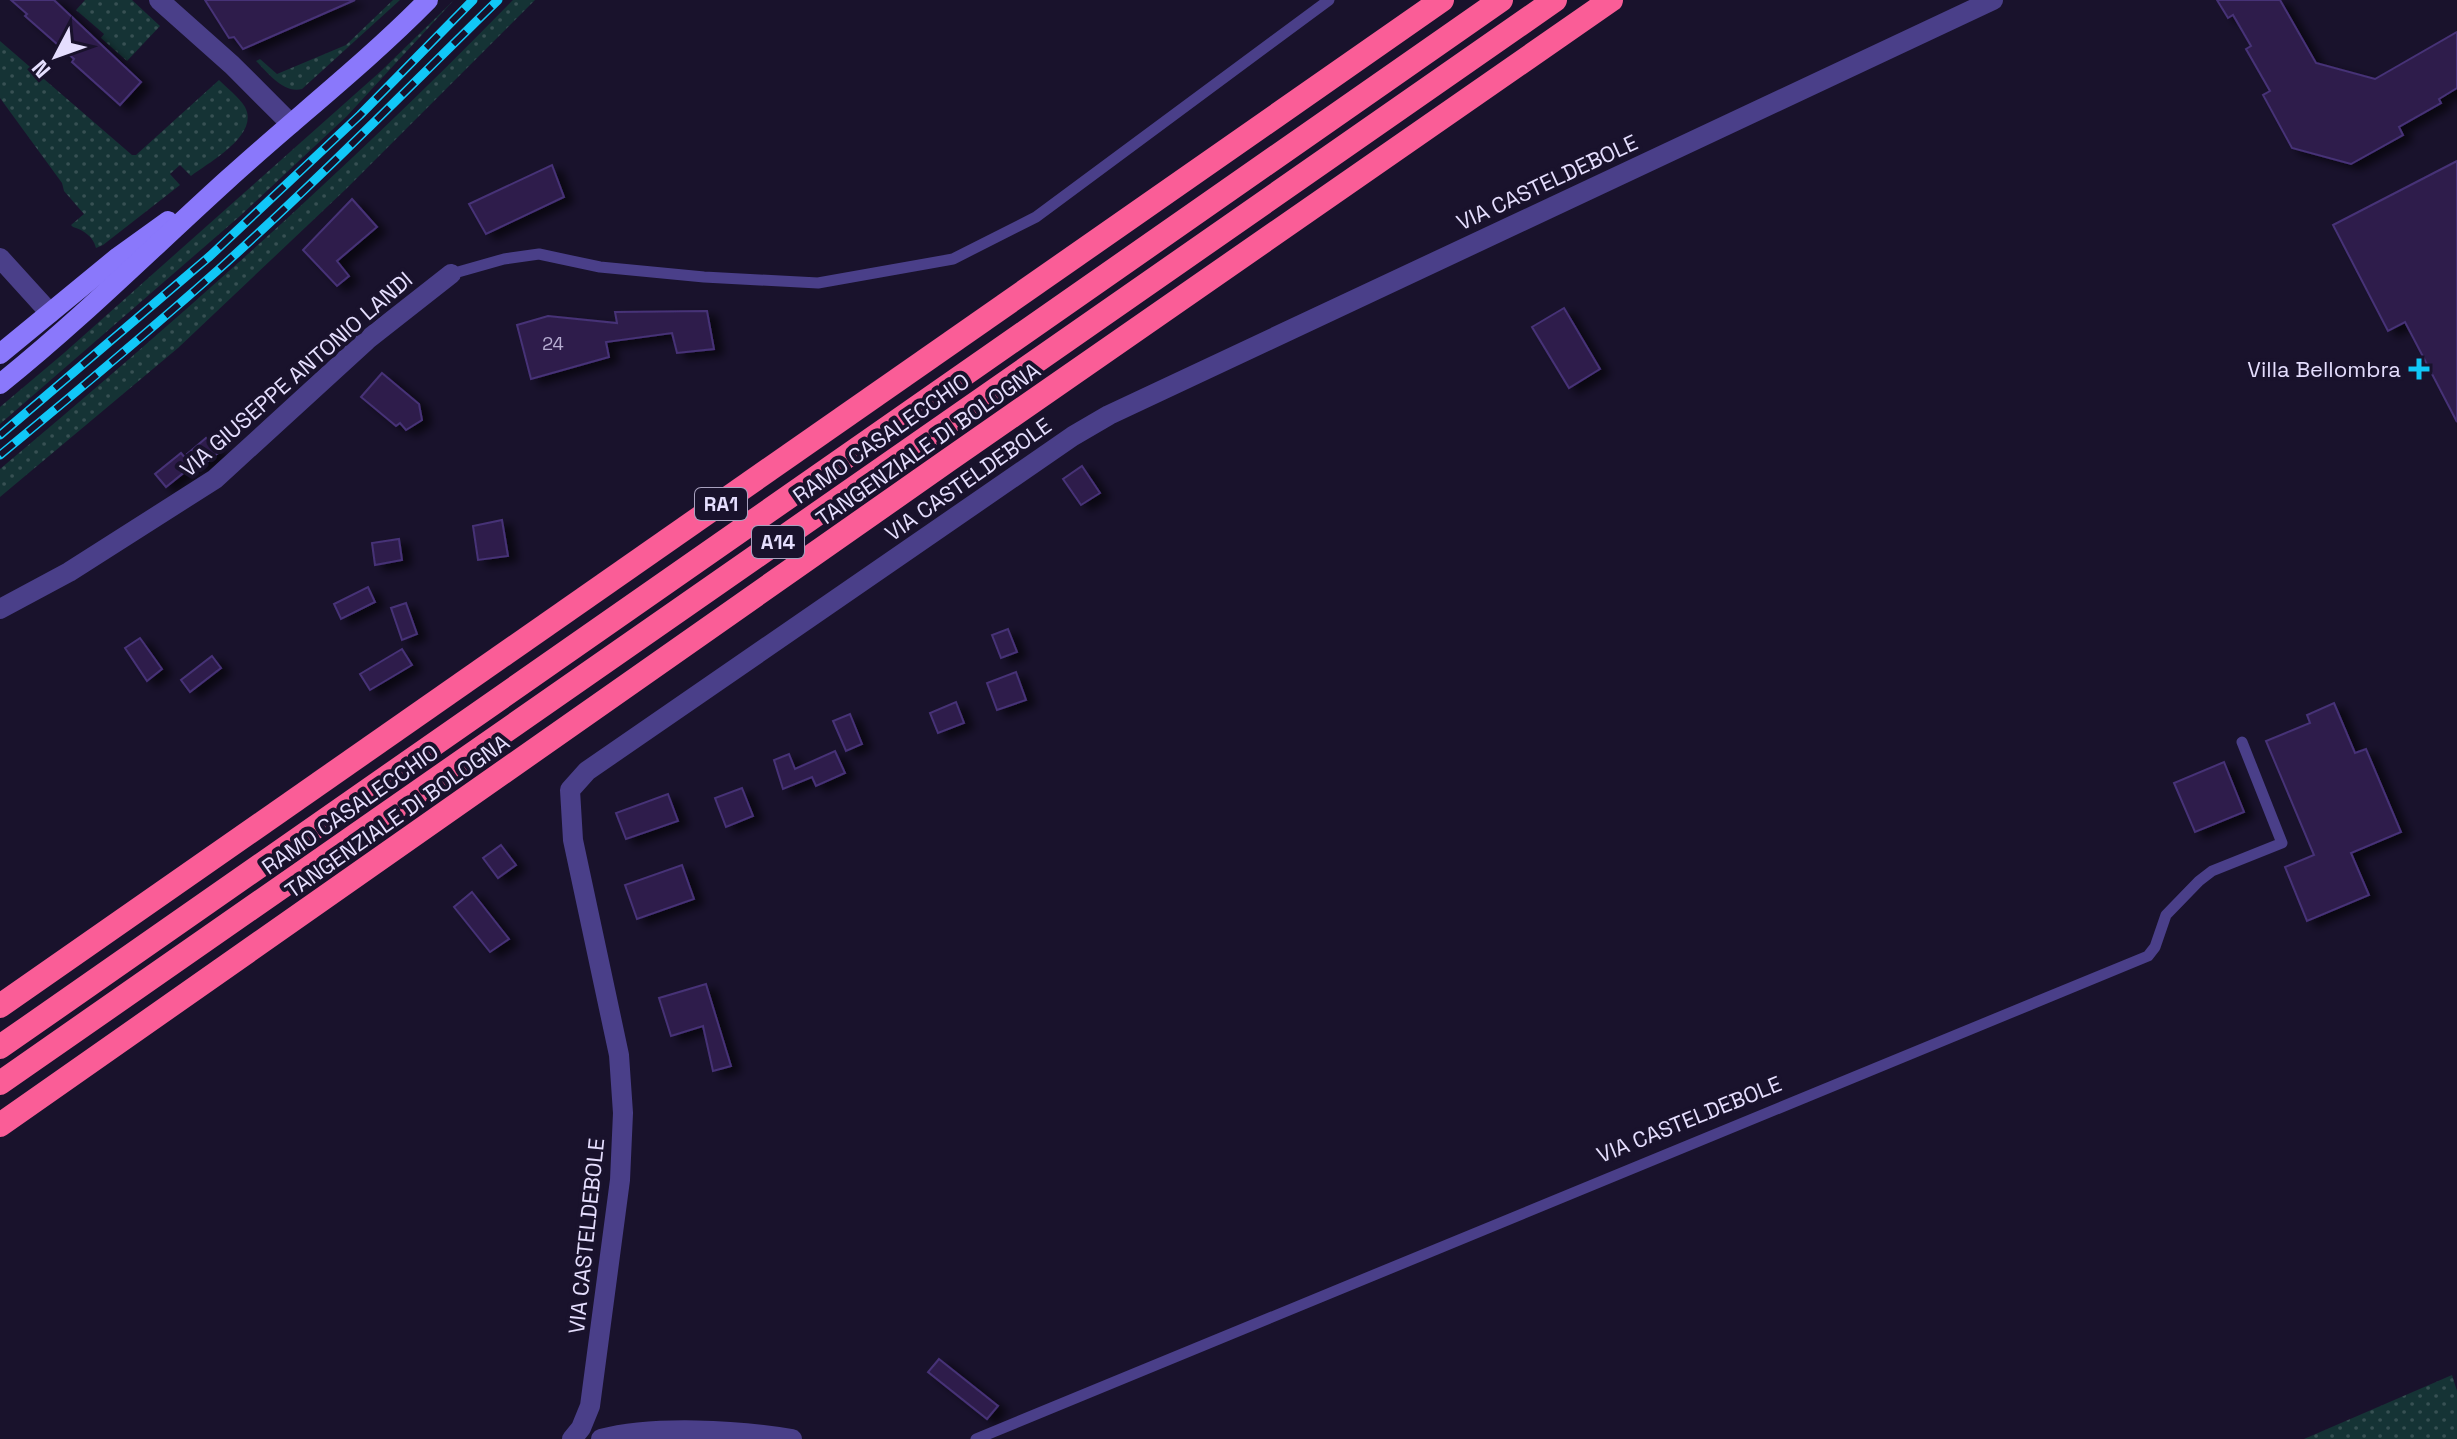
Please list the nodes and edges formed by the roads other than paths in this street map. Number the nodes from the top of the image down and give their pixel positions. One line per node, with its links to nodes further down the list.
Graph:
1 (159, 0): 10 (street)
2 (428, 0): 10 (main road)
3 (1329, 0): 13 (lane, VIA GIUSEPPE ANTONIO LANDI)
4 (1442, 0): 19 (highway, RA1)
5 (1501, 0): 20 (highway, RAMO CASALECCHIO / A14)
6 (1555, 0): 21 (highway, RAMO CASALECCHIO / A14)
7 (1611, 0): 22 (highway, TANGENZIALE DI BOLOGNA)
8 (1993, 0): 9 (street, VIA CASTELDEBOLE)
9 (1968, 7): 23 (street, VIA CASTELDEBOLE)
10 (291, 124): 11 (main road)
11 (230, 177): 14 (main road); 16 (main road)
12 (0, 258): 14 (street)
13 (451, 274): 17 (street, VIA GIUSEPPE ANTONIO LANDI)
14 (50, 313): 15 (main road)
15 (0, 354)
16 (0, 384)
17 (0, 609)
18 (2242, 742): 28 (lane, VIA CASTELDEBOLE)
19 (0, 1006)
20 (0, 1047)
21 (0, 1083)
22 (0, 1125)
23 (590, 1406): 24 (street); 25 (street, VIA CASTELDEBOLE)
24 (622, 1435): 26 (street); 27 (street)
25 (572, 1439)
26 (601, 1439)
27 (792, 1439)
28 (976, 1439)

